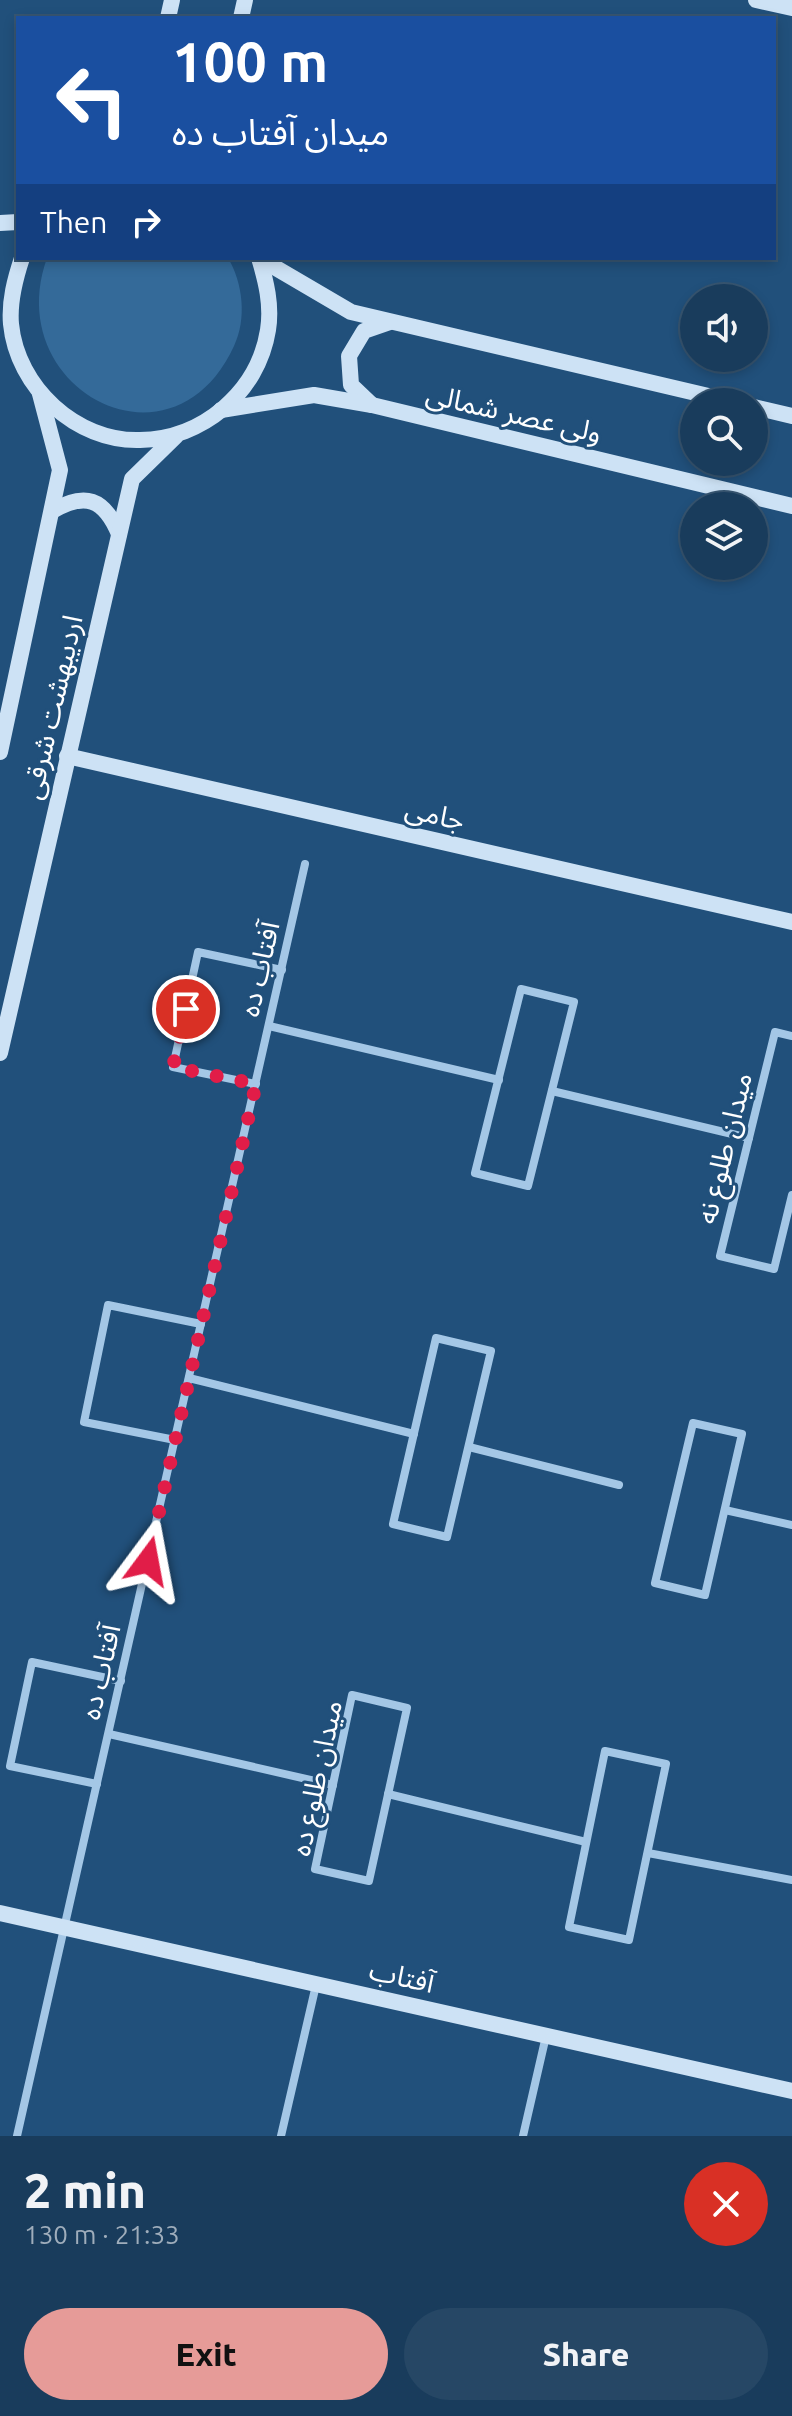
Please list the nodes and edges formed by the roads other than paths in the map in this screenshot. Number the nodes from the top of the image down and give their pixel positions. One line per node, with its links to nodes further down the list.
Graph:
1 (756, 0): 2 (main road)
2 (792, 8)
3 (21, 260): 7 (main road)
4 (260, 260): 11 (main road)
5 (262, 260): 6 (main road)
6 (392, 322): 8 (main road); 10 (main road)
7 (8, 339): 9 (main road)
8 (680, 389)
9 (39, 393): 14 (main road); 16 (main road, اردیبهشت شرقی)
10 (372, 405): 11 (main road, ولی عصر شمالی); 15 (main road, ولی عصر شمالی)
11 (221, 410): 14 (main road)
12 (768, 410): 13 (main road)
13 (792, 416)
14 (176, 436): 17 (main road, اردیبهشت شرقی)
15 (792, 506)
16 (52, 511): 17 (main road); 18 (main road, اردیبهشت شرقی)
17 (119, 534): 19 (main road, اردیبهشت شرقی)
18 (1, 744)
19 (67, 756): 21 (main road, جامی); 25 (main road, اردیبهشت شرقی)
20 (305, 864): 22 (street, آفتاب ده)
21 (792, 922)
22 (282, 970): 23 (street, آفتاب ده); 27 (street)
23 (269, 1026): 26 (street); 27 (street, آفتاب ده)
24 (792, 1036): 29 (street, میدان طلوع نه)
25 (0, 1053)
26 (499, 1080): 28 (street); 28 (street)
27 (256, 1084): 31 (street, آفتاب ده)
28 (552, 1091): 29 (street)
29 (749, 1138): 30 (street, میدان طلوع نه)
30 (792, 1195)
31 (201, 1324): 32 (street, آفتاب ده); 34 (street)
32 (189, 1378): 33 (street); 34 (street, آفتاب ده)
33 (414, 1434): 35 (street); 35 (street)
34 (175, 1440): 39 (street, آفتاب ده)
35 (469, 1447): 36 (street)
36 (619, 1485)
37 (725, 1510): 37 (street); 38 (street)
38 (792, 1525)
39 (121, 1681): 40 (street, آفتاب ده); 41 (street)
40 (109, 1734): 41 (street, آفتاب ده); 42 (street)
41 (97, 1784): 48 (street, آفتاب ده)
42 (333, 1785): 43 (street, میدان طلوع ده); 43 (street, میدان طلوع ده)
43 (388, 1794): 44 (street)
44 (586, 1842): 45 (street); 45 (street)
45 (648, 1853): 46 (street)
46 (792, 1880)
47 (0, 1913): 48 (main road, آفتاب)
48 (65, 1927): 49 (main road, آفتاب); 52 (street, آفتاب ده)
49 (316, 1984): 50 (main road, آفتاب); 53 (street)
50 (546, 2035): 51 (main road, آفتاب); 54 (street)
51 (792, 2091)
52 (17, 2136)
53 (281, 2136)
54 (523, 2136)

